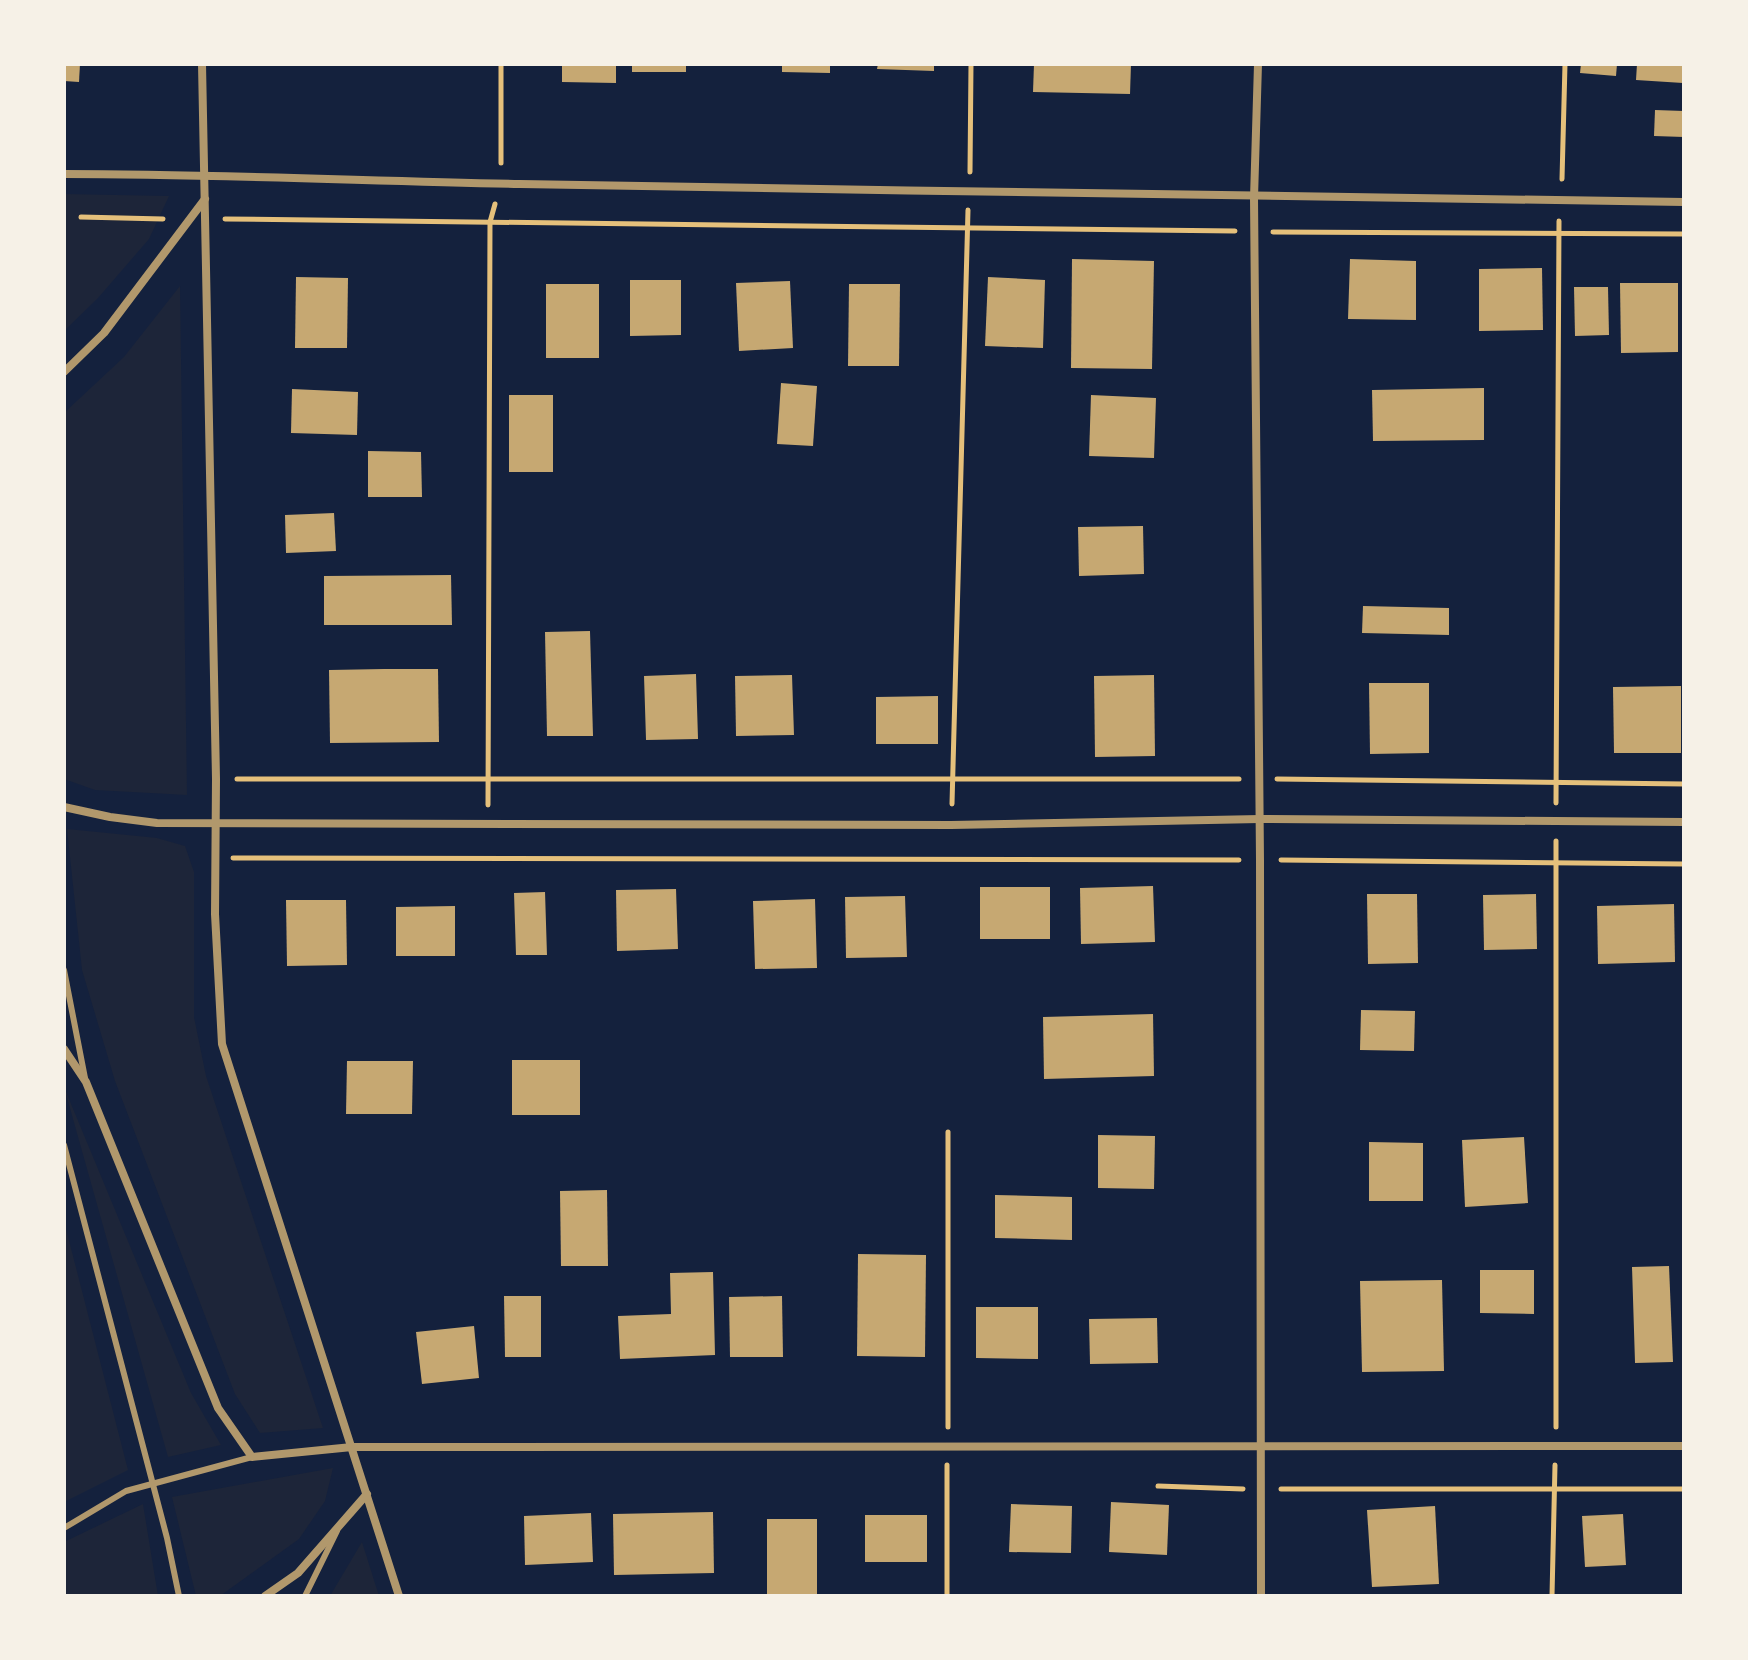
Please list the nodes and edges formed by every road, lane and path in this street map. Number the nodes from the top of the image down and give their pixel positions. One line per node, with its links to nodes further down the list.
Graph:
1 (202, 64): 6 (street)
2 (501, 64): 7 (path)
3 (971, 64): 8 (path)
4 (1258, 64): 9 (street)
5 (64, 174): 6 (street)
6 (204, 174): 7 (street); 10 (street)
7 (501, 183): 8 (street); 15 (path)
8 (970, 191): 9 (street); 16 (path)
9 (1254, 198): 11 (street); 17 (street)
10 (205, 199): 13 (street); 14 (street)
11 (1684, 202)
12 (81, 217): 14 (path)
13 (205, 218): 15 (path); 20 (street)
14 (191, 219): 19 (street)
15 (490, 222): 16 (path); 23 (path)
16 (966, 228): 17 (path); 21 (path)
17 (1255, 231): 18 (path); 22 (street)
18 (1684, 234)
19 (64, 372)
20 (216, 779): 23 (path); 27 (street)
21 (954, 779): 22 (path); 23 (path); 30 (path)
22 (1259, 779): 24 (path); 26 (street)
23 (490, 780): 28 (path)
24 (1684, 784)
25 (64, 807): 27 (street)
26 (1260, 819): 29 (street); 30 (street); 32 (street)
27 (215, 822): 28 (street); 31 (street)
28 (487, 822): 30 (street)
29 (1684, 822)
30 (951, 825)
31 (216, 858): 32 (path); 42 (street)
32 (1260, 860): 33 (path); 40 (street)
33 (1684, 864)
34 (64, 970): 36 (lane)
35 (64, 1049): 36 (street)
36 (86, 1082): 43 (street)
37 (948, 1132): 39 (path)
38 (64, 1145): 44 (lane)
39 (947, 1446): 40 (street); 42 (street); 55 (path)
40 (1261, 1446): 41 (street); 46 (street)
41 (1684, 1446)
42 (352, 1447): 43 (street); 48 (street)
43 (252, 1457): 44 (lane)
44 (153, 1484): 49 (lane); 52 (lane)
45 (1158, 1486): 46 (path)
46 (1261, 1489): 47 (path); 56 (street)
47 (1684, 1489)
48 (367, 1494): 50 (street); 54 (street)
49 (64, 1528)
50 (337, 1531): 51 (street); 53 (lane)
51 (270, 1594)
52 (179, 1596)
53 (305, 1596)
54 (399, 1596)
55 (947, 1596)
56 (1261, 1596)

